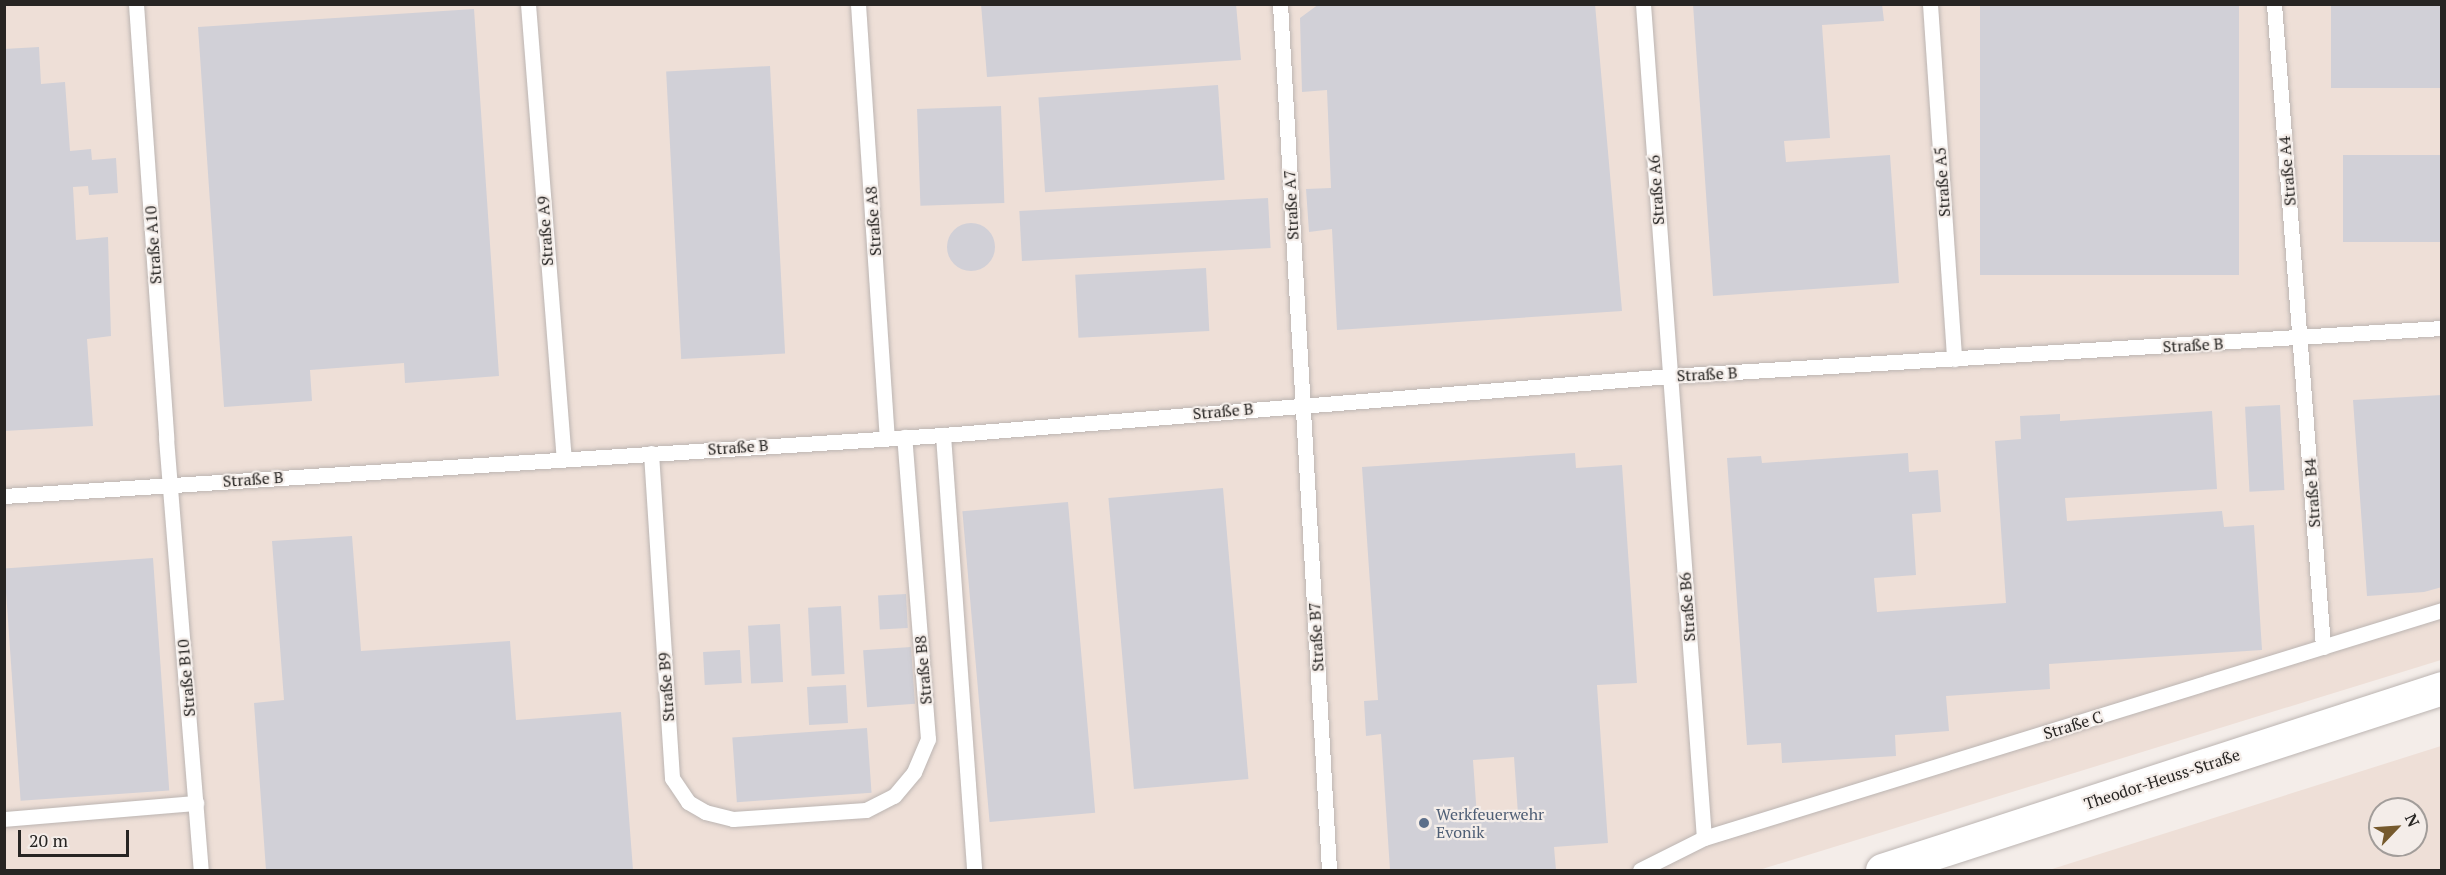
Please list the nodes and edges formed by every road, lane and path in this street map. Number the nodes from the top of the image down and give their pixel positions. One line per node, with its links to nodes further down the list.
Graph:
1 (136, 4): 18 (lane, Straße A10)
2 (528, 4): 17 (lane, Straße A9)
3 (858, 4): 15 (lane, Straße A8)
4 (1280, 4): 12 (lane, Straße A7)
5 (1643, 4): 11 (lane, Straße A6)
6 (1930, 4): 10 (lane, Straße A5)
7 (2274, 4): 9 (lane, Straße A4)
8 (2442, 328): 9 (lane, Straße B)
9 (2300, 338): 10 (lane, Straße B); 21 (lane, Straße B4)
10 (1954, 359): 11 (lane, Straße B)
11 (1670, 376): 12 (lane, Straße B); 26 (lane, Straße B6)
12 (1303, 404): 13 (lane, Straße B); 29 (lane, Straße B7)
13 (943, 435): 14 (lane, Straße B); 28 (lane)
14 (904, 437): 15 (lane, Straße B); 24 (lane, Straße B8)
15 (887, 438): 16 (lane, Straße B)
16 (651, 453): 17 (lane, Straße B); 24 (lane, Straße B9)
17 (564, 458): 18 (lane, Straße B)
18 (169, 485): 19 (lane, Straße B); 23 (lane, Straße B10)
19 (4, 496)
20 (2442, 610): 21 (lane, Straße C)
21 (2323, 647): 26 (lane, Straße C)
22 (2442, 688): 31 (main road, Theodor-Heuss-Straße)
23 (196, 803): 25 (lane); 27 (lane, Straße B10)
24 (800, 815)
25 (4, 819)
26 (1704, 838): 30 (lane, Straße C)
27 (201, 870)
28 (974, 870)
29 (1329, 870)
30 (1640, 870)
31 (1882, 870)

